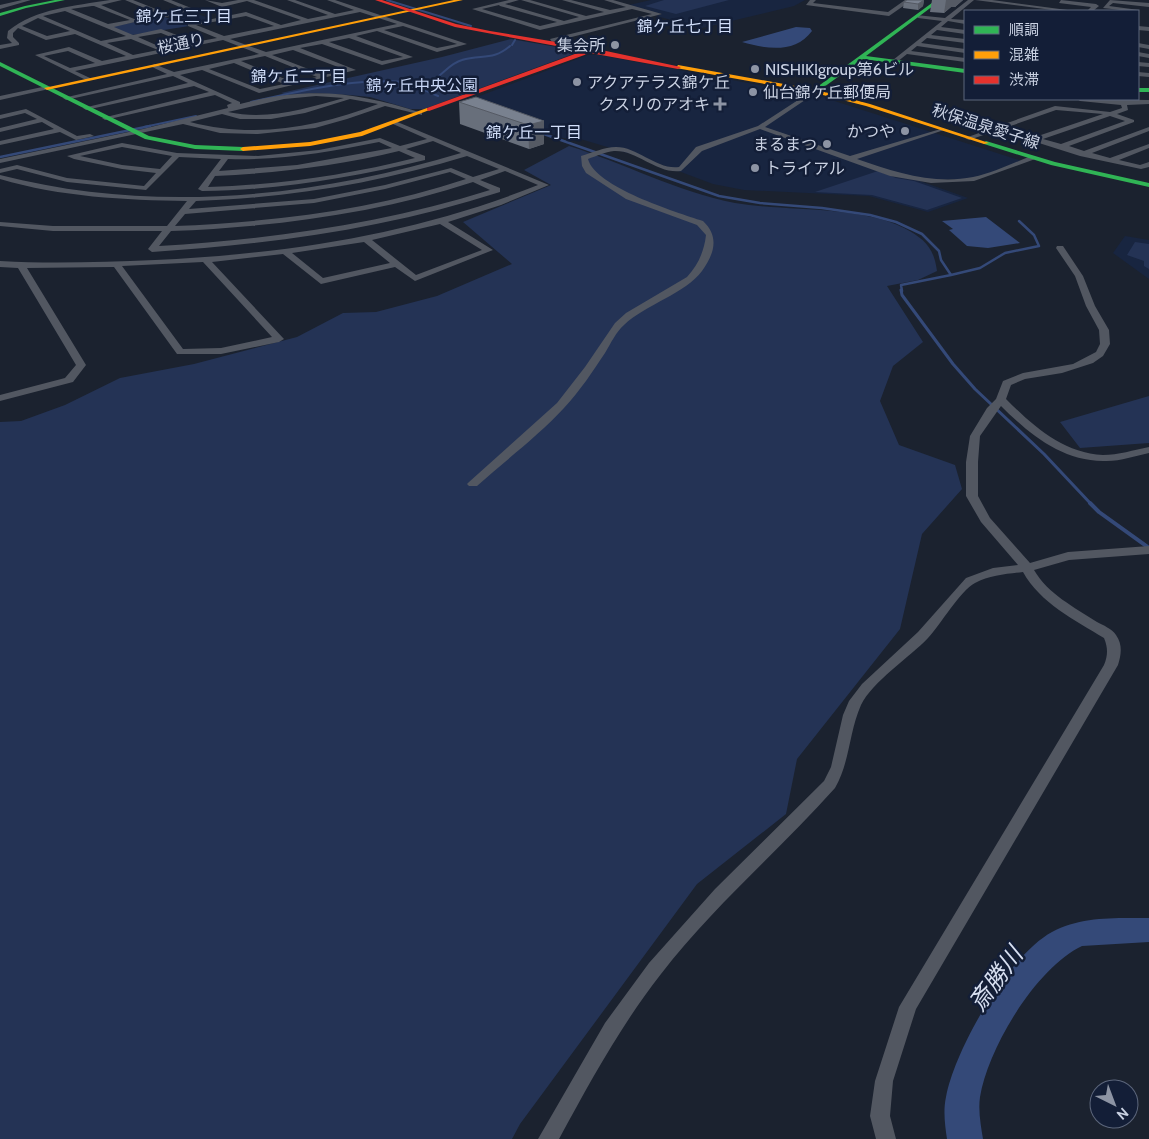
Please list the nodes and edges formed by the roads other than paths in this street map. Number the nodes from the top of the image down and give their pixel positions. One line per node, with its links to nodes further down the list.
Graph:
1 (8, 0): 25 (street)
2 (28, 0): 36 (street)
3 (119, 0): 29 (street)
4 (128, 0): 52 (street)
5 (166, 0): 42 (street)
6 (208, 0): 32 (street)
7 (248, 0): 32 (street); 40 (street)
8 (290, 0): 28 (street)
9 (316, 0): 28 (street)
10 (330, 0): 43 (street)
11 (377, 0): 41 (street)
12 (400, 0): 41 (street)
13 (512, 0): 30 (street)
14 (524, 0): 58 (street)
15 (566, 0): 47 (street)
16 (607, 0): 26 (street)
17 (624, 0): 26 (street)
18 (813, 0): 38 (street)
19 (909, 0): 27 (street); 38 (street)
20 (971, 0): 35 (street)
21 (978, 0): 44 (street)
22 (454, 1): 41 (street, 桜通り)
23 (1052, 1): 45 (street)
24 (1129, 1): 33 (street); 46 (street)
25 (0, 2)
26 (615, 2): 37 (street)
27 (937, 2): 55 (street)
28 (300, 3): 40 (street); 53 (street)
29 (95, 4): 31 (street); 71 (street)
30 (498, 4): 66 (street); 66 (street)
31 (64, 5): 51 (street); 54 (street); 71 (street)
32 (222, 5): 49 (street)
33 (1149, 5)
34 (889, 6): 38 (street)
35 (963, 6): 39 (street); 48 (street)
36 (0, 7)
37 (632, 7): 47 (street); 74 (street)
38 (899, 7)
39 (972, 7)
40 (274, 9): 63 (street)
41 (418, 9): 56 (street, 桜通り); 88 (street); 102 (street)
42 (193, 10): 52 (street); 60 (street)
43 (360, 10): 53 (street); 56 (street)
44 (1063, 10)
45 (1091, 10)
46 (1126, 10)
47 (610, 12): 58 (street)
48 (955, 13): 50 (street); 62 (street)
49 (246, 14): 60 (street); 73 (street)
50 (964, 14)
51 (0, 15)
52 (166, 15): 57 (street)
53 (334, 15): 63 (street)
54 (38, 16): 70 (street); 78 (street)
55 (918, 16): 62 (street); 110 (street)
56 (381, 17): 68 (street); 97 (street, 桜通り)
57 (174, 18)
58 (587, 18): 61 (street)
59 (662, 18): 83 (street)
60 (218, 20): 69 (street); 72 (street)
61 (576, 20): 66 (street); 74 (street)
62 (946, 20): 65 (street); 75 (street)
63 (308, 21): 67 (street)
64 (182, 22): 69 (street)
65 (964, 22)
66 (564, 23)
67 (294, 24): 73 (street); 87 (street)
68 (403, 24): 77 (street); 77 (street)
69 (190, 25): 86 (street)
70 (18, 26): 85 (street); 93 (street)
71 (108, 26): 81 (street)
72 (236, 26)
73 (280, 26): 79 (street)
74 (603, 28): 83 (street)
75 (936, 28): 80 (street); 84 (street)
76 (244, 29): 79 (street)
77 (377, 30): 82 (street)
78 (76, 32): 85 (street); 92 (street)
79 (253, 32): 86 (street)
80 (964, 32)
81 (132, 36): 92 (street); 94 (street); 103 (street)
82 (350, 36): 87 (street); 91 (street)
83 (568, 36): 88 (street)
84 (926, 36): 89 (street); 95 (street)
85 (46, 38): 90 (street)
86 (224, 38): 94 (street); 97 (street)
87 (336, 39): 91 (street)
88 (552, 40): 102 (street)
89 (964, 41)
90 (54, 42)
91 (322, 42): 100 (street)
92 (100, 43): 109 (street)
93 (17, 44): 98 (street); 99 (street)
94 (194, 44): 103 (street)
95 (916, 44): 104 (street); 106 (street)
96 (61, 46): 101 (street)
97 (245, 46): 107 (street); 122 (street, 桜通り)
98 (0, 47)
99 (24, 48)
100 (294, 48): 107 (street); 121 (street)
101 (69, 49): 108 (street); 114 (street)
102 (593, 49): 126 (street); 141 (street)
103 (164, 50): 109 (street)
104 (964, 51)
105 (31, 52): 108 (street)
106 (906, 52): 111 (street); 113 (street)
107 (266, 54): 112 (street); 121 (street)
108 (38, 55): 118 (street)
109 (133, 57): 114 (street)
110 (863, 57): 113 (street); 126 (street)
111 (964, 60)
112 (236, 61): 117 (street); 124 (street)
113 (895, 61): 119 (street)
114 (101, 63): 118 (street)
115 (0, 64): 125 (street)
116 (154, 66): 120 (street)
117 (202, 68): 120 (street); 127 (street)
118 (69, 70): 122 (street)
119 (964, 71)
120 (173, 74): 123 (street); 130 (street)
121 (324, 77): 124 (street)
122 (88, 79): 125 (street, 桜通り)
123 (194, 84): 128 (street); 138 (street)
124 (291, 84): 127 (street)
125 (47, 88): 130 (street); 132 (street)
126 (817, 90): 148 (street); 150 (street, 秋保温泉愛子線); 155 (street, 秋保温泉愛子線)
127 (259, 91): 131 (street)
128 (215, 93): 131 (street); 144 (street)
129 (357, 97): 135 (street); 140 (street); 140 (street)
130 (66, 98): 138 (street)
131 (227, 98): 154 (street)
132 (0, 100)
133 (1091, 100): 136 (street)
134 (1149, 102): 136 (street)
135 (386, 103): 141 (street); 146 (street)
136 (1123, 103): 142 (street)
137 (18, 107): 139 (street)
138 (86, 108): 144 (street)
139 (26, 111): 143 (street); 145 (street)
140 (222, 112): 146 (street)
141 (420, 114): 147 (street)
142 (1110, 114): 149 (street); 158 (street); 161 (street)
143 (0, 117)
144 (105, 118): 154 (street)
145 (42, 120): 151 (street); 152 (street)
146 (183, 122): 154 (street)
147 (394, 123): 154 (street); 157 (street)
148 (760, 127): 171 (street); 198 (street)
149 (999, 128): 155 (street); 158 (street)
150 (942, 129): 155 (street, 秋保温泉愛子線); 171 (street)
151 (0, 130)
152 (60, 130): 156 (street); 159 (street)
153 (1149, 130): 166 (street)
154 (130, 131): 156 (street); 163 (street)
155 (972, 137): 170 (street, 秋保温泉愛子線); 181 (street, 秋保温泉愛子線)
156 (76, 138): 165 (street)
157 (433, 139): 162 (street); 164 (street)
158 (1035, 139): 161 (street)
159 (0, 143)
160 (1149, 146): 172 (street)
161 (1060, 147): 166 (street)
162 (402, 148): 169 (street); 178 (street); 178 (street)
163 (54, 150): 168 (street); 173 (street)
164 (468, 153): 175 (street); 182 (street)
165 (0, 154)
166 (1083, 154): 172 (street)
167 (177, 155): 168 (street); 169 (street); 177 (street)
168 (71, 156): 177 (street)
169 (225, 158): 178 (street)
170 (1034, 158): 171 (street); 181 (street, 秋保温泉愛子線)
171 (850, 159)
172 (1111, 160): 174 (street)
173 (0, 161)
174 (1149, 164)
175 (504, 169): 180 (street); 184 (street)
176 (0, 171): 177 (street)
177 (162, 171)
178 (214, 174)
179 (0, 177): 182 (street)
180 (473, 180): 183 (street); 186 (street); 186 (street)
181 (1149, 184)
182 (193, 199): 183 (street)
183 (183, 212): 186 (street)
184 (441, 220): 187 (street); 193 (street)
185 (0, 224): 186 (street)
186 (167, 230)
187 (364, 238): 189 (street); 193 (street)
188 (1060, 248): 196 (street)
189 (284, 251): 190 (street); 193 (street)
190 (205, 260): 192 (street); 192 (street)
191 (0, 264): 194 (street)
192 (116, 264): 194 (street)
193 (397, 264)
194 (22, 265): 195 (street)
195 (0, 398)
196 (997, 404): 197 (street); 200 (street)
197 (1149, 450)
198 (473, 484)
199 (1145, 550): 200 (street)
200 (1027, 568): 201 (street); 202 (street)
201 (548, 1139)
202 (886, 1139)

